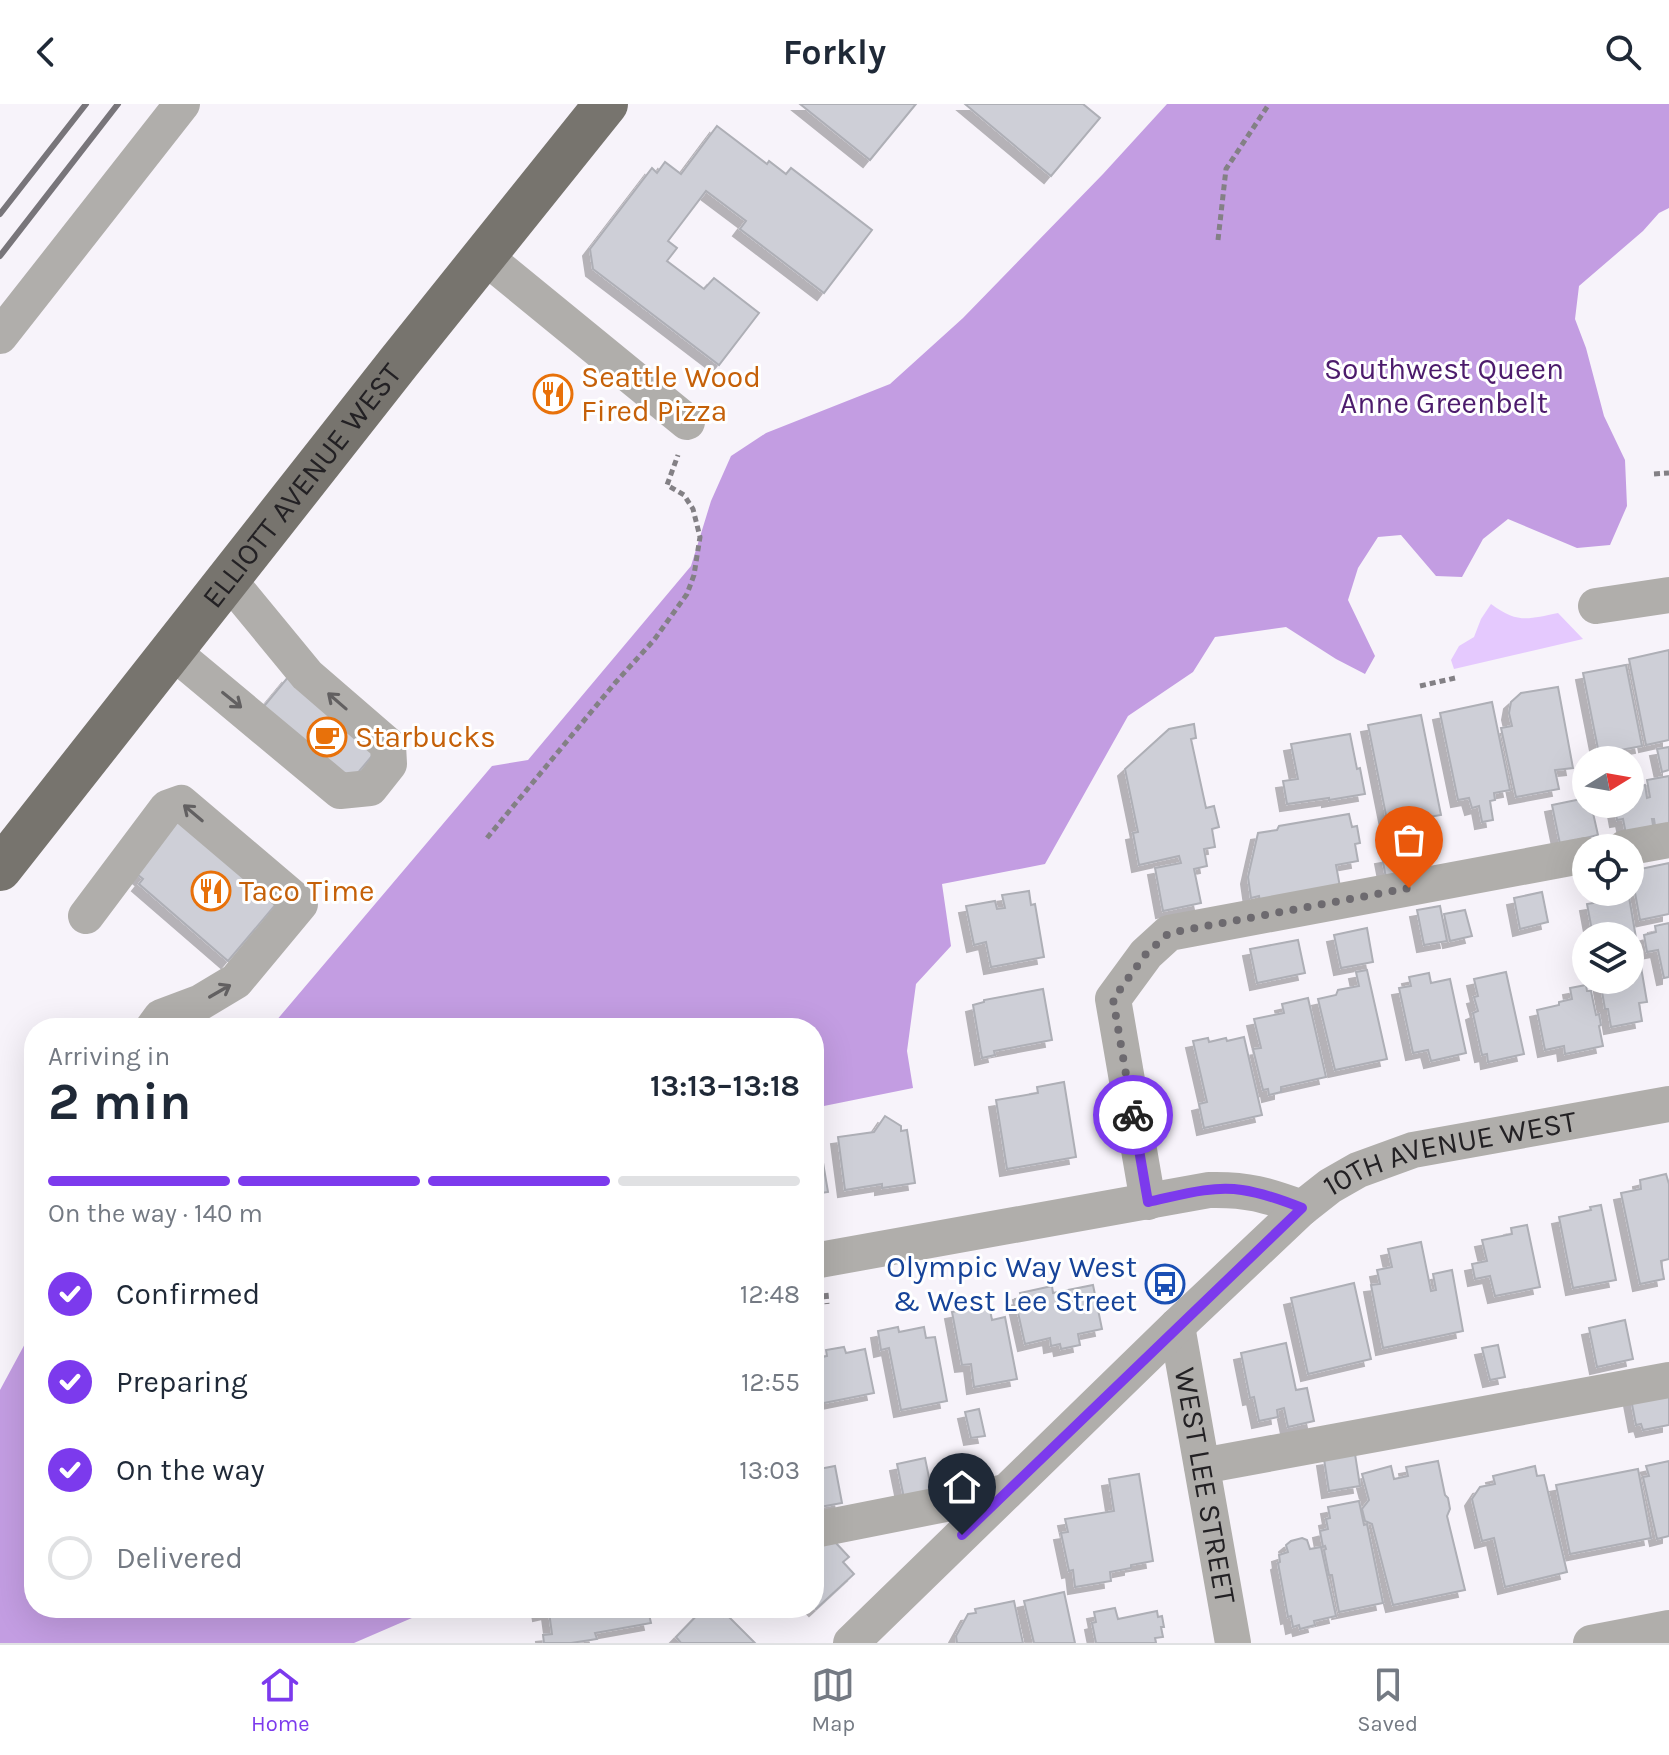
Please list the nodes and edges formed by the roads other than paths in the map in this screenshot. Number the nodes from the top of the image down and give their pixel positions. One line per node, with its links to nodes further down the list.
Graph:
1 (182, 104): 4 (street)
2 (606, 104): 3 (main road, ELLIOTT AVENUE WEST)
3 (484, 256): 5 (street); 6 (main road, ELLIOTT AVENUE WEST)
4 (0, 336)
5 (684, 435)
6 (228, 579): 9 (main road, ELLIOTT AVENUE WEST); 9 (street, one-way to 6)
7 (1669, 595): 8 (street)
8 (1596, 606)
9 (172, 651): 13 (main road, ELLIOTT AVENUE WEST)
10 (1669, 840): 11 (street)
11 (1644, 845)
12 (1572, 858): 17 (street)
13 (0, 869)
14 (86, 916): 15 (street, one-way to 14)
15 (160, 1018)
16 (1669, 1104): 18 (street, 10TH AVENUE WEST)
17 (1148, 1202): 18 (street, 10TH AVENUE WEST); 19 (street, 10TH AVENUE WEST)
18 (1302, 1208): 20 (street)
19 (824, 1259)
20 (1177, 1326): 22 (street, WEST LEE STREET); 23 (street)
21 (1669, 1380): 22 (street)
22 (1202, 1466): 27 (street, WEST LEE STREET)
23 (1006, 1492): 24 (street); 26 (street)
24 (824, 1528)
25 (1669, 1628): 28 (street)
26 (851, 1643)
27 (1233, 1643)
28 (1591, 1643)

